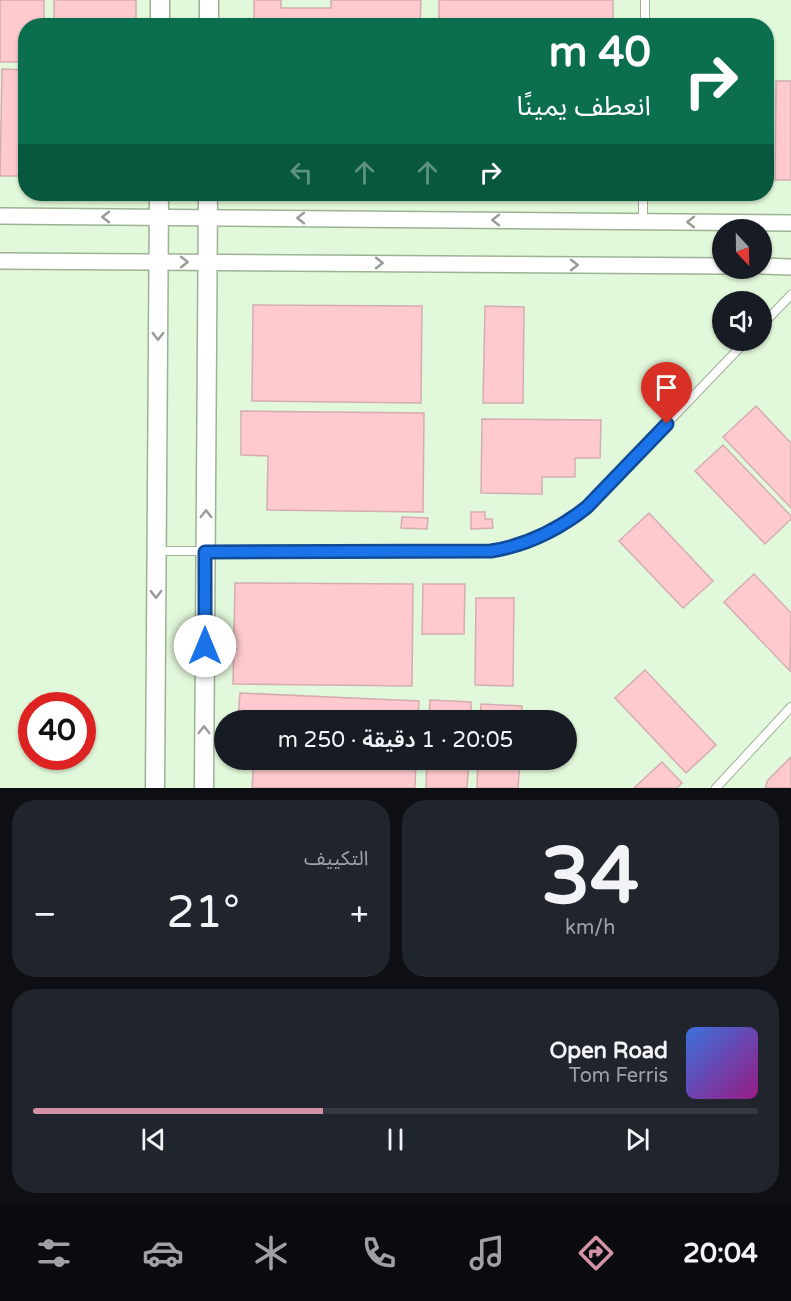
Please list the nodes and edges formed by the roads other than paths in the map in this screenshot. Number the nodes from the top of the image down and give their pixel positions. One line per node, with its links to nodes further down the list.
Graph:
1 (160, 0): 4 (street)
2 (209, 0): 5 (street)
3 (645, 0): 6 (lane)
4 (160, 18)
5 (209, 18)
6 (645, 18)
7 (159, 201): 11 (street)
8 (207, 201): 12 (street)
9 (643, 201): 13 (lane)
10 (0, 216): 11 (street, one-way to 10)
11 (159, 217): 12 (street); 16 (street)
12 (207, 218): 13 (street, one-way to 12); 17 (street)
13 (643, 221): 14 (street, one-way to 13)
14 (791, 223)
15 (0, 261): 16 (street)
16 (159, 261): 17 (street, one-way to 17); 24 (street, one-way to 24)
17 (207, 262): 18 (street, one-way to 18); 25 (street, one-way to 17)
18 (712, 266)
19 (772, 266): 20 (street)
20 (791, 267)
21 (791, 295): 22 (lane)
22 (772, 315)
23 (736, 351): 25 (lane)
24 (156, 551): 25 (lane); 27 (street, one-way to 27)
25 (205, 552): 28 (street, one-way to 25)
26 (791, 707): 29 (lane)
27 (155, 788)
28 (204, 788)
29 (716, 788)

